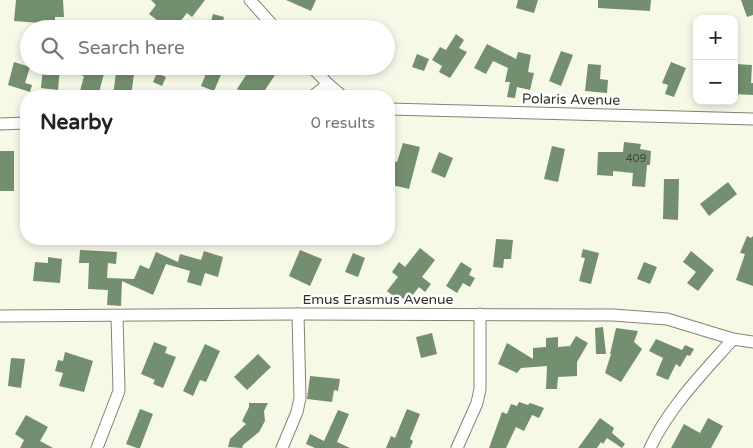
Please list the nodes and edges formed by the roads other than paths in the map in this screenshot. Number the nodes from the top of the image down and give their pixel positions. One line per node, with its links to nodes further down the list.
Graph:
1 (250, 0): 2 (street)
2 (268, 20)
3 (320, 75): 4 (street)
4 (328, 84): 5 (street); 6 (street)
5 (320, 90)
6 (335, 90)
7 (395, 110): 8 (street, Polaris Avenue)
8 (753, 119)
9 (20, 123): 10 (street)
10 (0, 124)
11 (298, 314): 12 (street, Emus Erasmus Avenue); 14 (street, Emus Erasmus Avenue); 18 (street)
12 (480, 314): 15 (street, Emus Erasmus Avenue); 19 (street)
13 (0, 316): 14 (street, Emus Erasmus Avenue)
14 (117, 316): 17 (street)
15 (733, 339): 16 (street, Emus Erasmus Avenue); 20 (street)
16 (753, 342)
17 (97, 448)
18 (282, 448)
19 (457, 448)
20 (650, 448)

